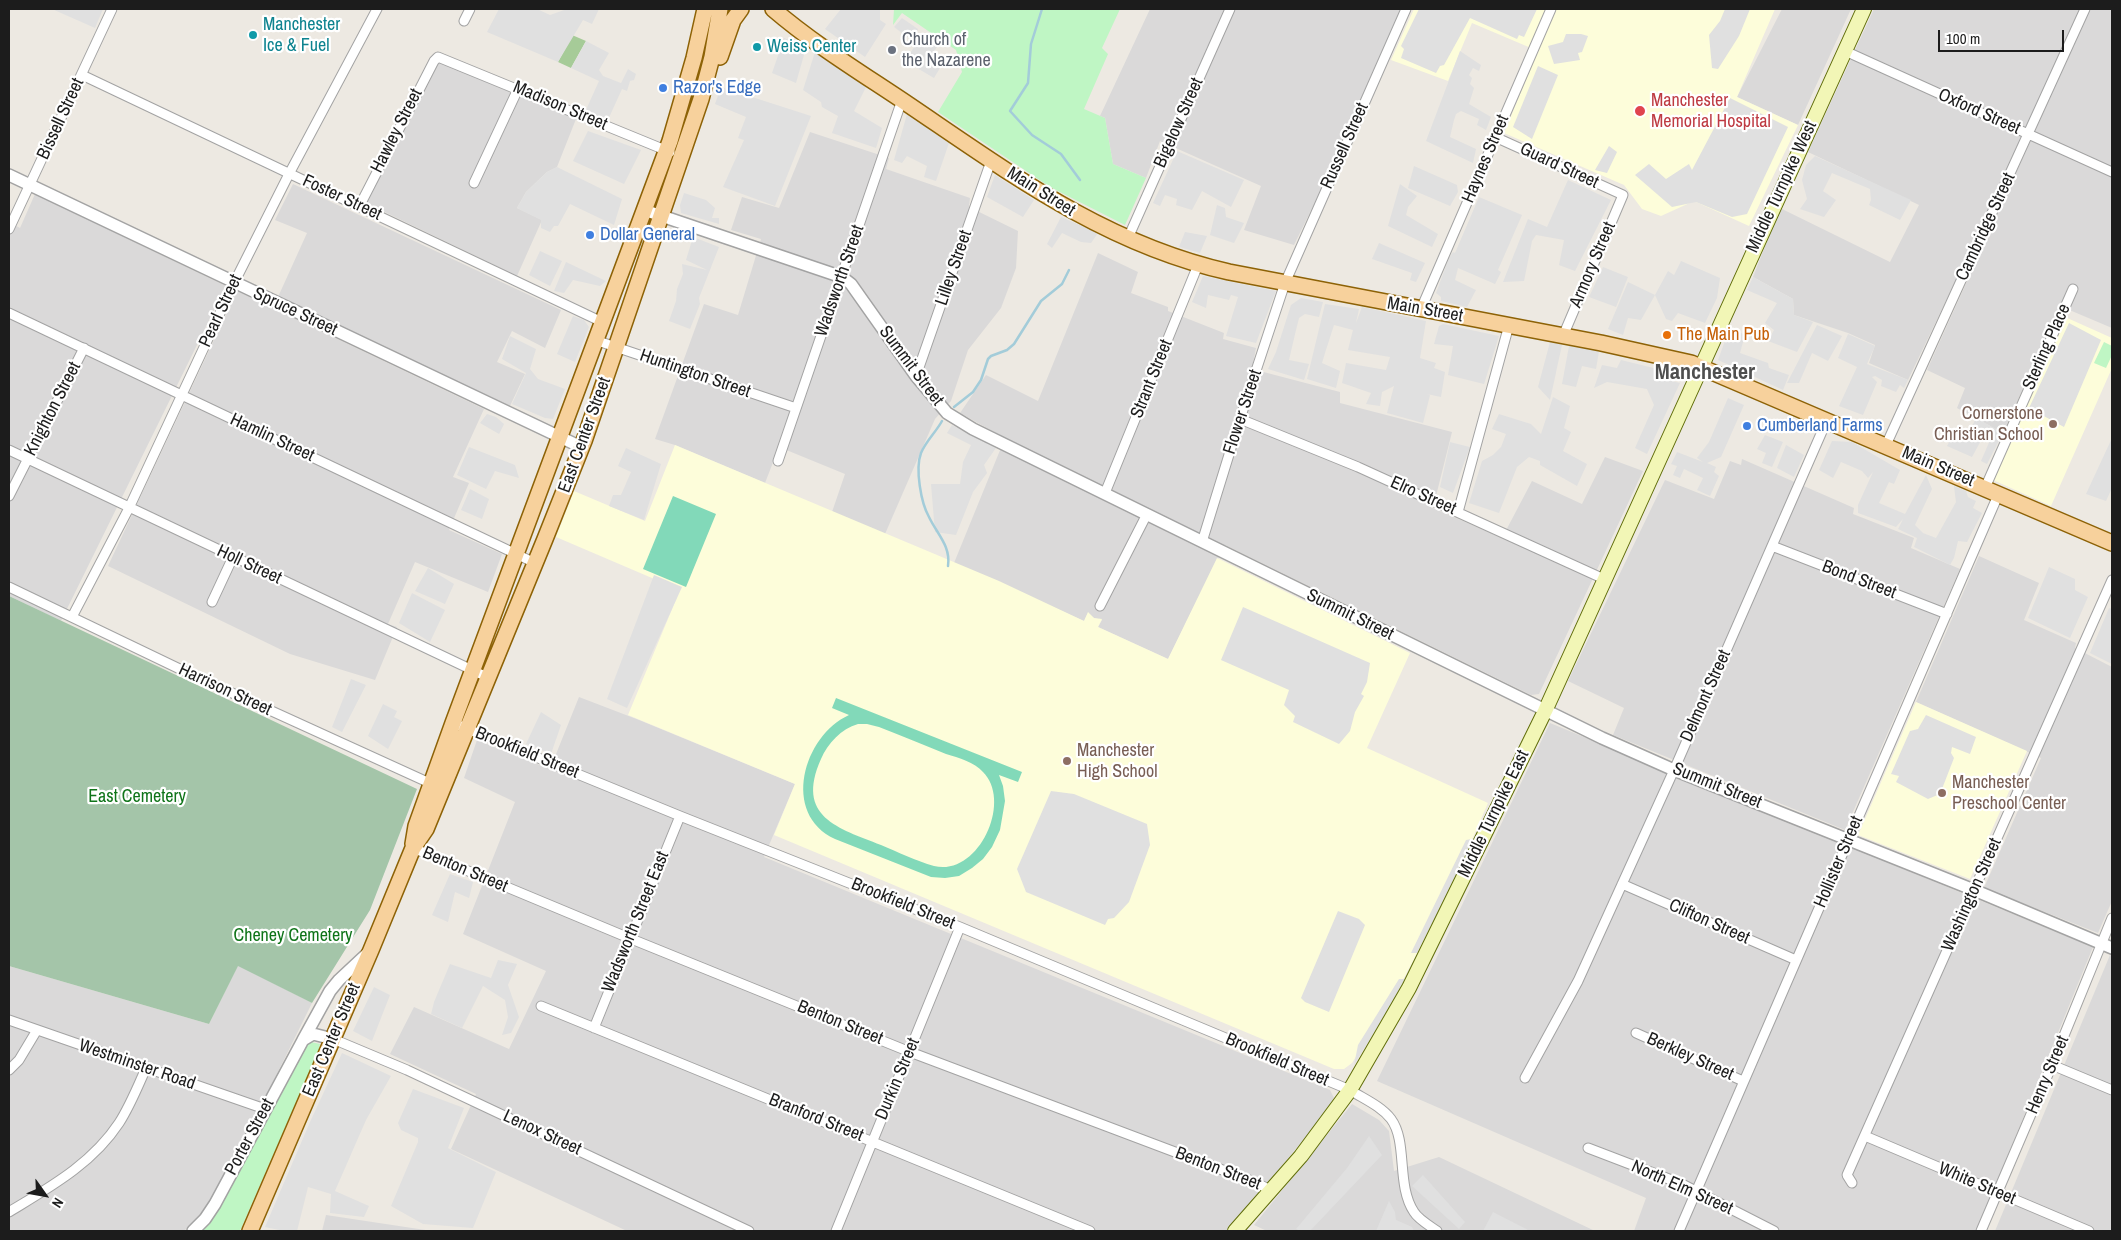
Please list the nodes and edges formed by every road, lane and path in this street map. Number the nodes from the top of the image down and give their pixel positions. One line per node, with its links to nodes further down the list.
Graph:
1 (112, 9): 16 (street, Bissell Street)
2 (377, 9): 27 (street, Pearl Street)
3 (470, 9): 13 (street)
4 (705, 9): 17 (main road, East Center Street)
5 (720, 9): 18 (main road, East Center Street)
6 (741, 9): 18 (main road)
7 (772, 9): 20 (main road, Main Street)
8 (1230, 9): 36 (street, Bigelow Street)
9 (1406, 9): 40 (street, Russell Street)
10 (1551, 9): 22 (street, Haynes Street)
11 (1864, 9): 14 (main road, Middle Turnpike West)
12 (2085, 9): 21 (street, Cambridge Street)
13 (464, 21)
14 (1845, 51): 21 (street, Oxford Street); 50 (main road, Middle Turnpike West)
15 (437, 57): 19 (street, Madison Street); 32 (street, Hawley Street)
16 (82, 75): 27 (street, Foster Street); 30 (street, Bissell Street)
17 (690, 75): 18 (main road); 23 (main road, East Center Street)
18 (707, 80): 24 (main road, East Center Street)
19 (518, 89): 23 (street, Madison Street); 29 (street)
20 (902, 100): 25 (main road, Main Street); 38 (street, Wadsworth Street)
21 (2028, 134): 26 (street, Oxford Street); 57 (street, Cambridge Street)
22 (1495, 137): 31 (street, Guard Street); 42 (street, Haynes Street)
23 (667, 151): 24 (street, Madison Street); 33 (main road, East Center Street)
24 (682, 157): 34 (main road, East Center Street)
25 (991, 161): 36 (main road, Main Street); 51 (street, Lilley Street)
26 (2112, 172)
27 (289, 174): 32 (street, Foster Street); 39 (street, Pearl Street)
28 (9, 175): 30 (street, Spruce Street)
29 (474, 184)
30 (29, 186): 35 (street, Bissell Street); 39 (street, Spruce Street)
31 (1623, 195): 46 (street, Armory Street)
32 (359, 207): 44 (street, Foster Street)
33 (644, 210): 34 (street, Summit Street); 44 (main road, East Center Street)
34 (662, 216): 38 (street, Summit Street); 48 (main road, East Center Street)
35 (9, 229)
36 (1128, 238): 37 (main road, Main Street)
37 (1198, 265): 40 (main road, Main Street); 63 (street, Strant Street)
38 (842, 277): 51 (street, Summit Street); 53 (street, Wadsworth Street)
39 (234, 283): 52 (street, Pearl Street); 56 (street, Spruce Street)
40 (1285, 284): 42 (main road, Main Street); 54 (street, Flower Street)
41 (2073, 289): 62 (street, Sterling Place)
42 (1421, 309): 45 (main road, Main Street)
43 (9, 312): 49 (street, Hamlin Street)
44 (602, 322): 47 (main road, East Center Street)
45 (1509, 325): 46 (main road, Main Street); 66 (street)
46 (1564, 336): 50 (main road, Main Street)
47 (595, 340): 48 (street, Huntington Street); 56 (main road, East Center Street)
48 (617, 347): 53 (street, Huntington Street); 58 (main road, East Center Street)
49 (84, 348): 52 (street, Hamlin Street); 60 (street, Knighton Street)
50 (1702, 367): 55 (main road, Main Street); 74 (main road, Middle Turnpike East)
51 (916, 376): 63 (street, Summit Street)
52 (182, 396): 65 (street, Pearl Street); 71 (street, Hamlin Street)
53 (796, 408): 61 (street, Wadsworth Street)
54 (1240, 419): 66 (street, Elro Street); 68 (street, Flower Street)
55 (1827, 420): 57 (main road, Main Street); 70 (street, Delmont Street)
56 (559, 437): 58 (street, Spruce Street); 71 (main road, East Center Street)
57 (1886, 445): 62 (main road, Main Street)
58 (581, 447): 73 (main road, East Center Street)
59 (9, 450): 60 (street, Holl Street)
60 (28, 459): 64 (street, Knighton Street); 65 (street, Holl Street)
61 (778, 462)
62 (1992, 491): 69 (main road, Main Street); 79 (street, Hollister Street)
63 (1105, 493): 67 (street, Summit Street)
64 (9, 496)
65 (129, 508): 72 (street, Holl Street); 80 (street, Pearl Street)
66 (1458, 512): 74 (street, Elro Street)
67 (1146, 514): 68 (street, Summit Street); 78 (street)
68 (1202, 542): 83 (street, Summit Street)
69 (2112, 543)
70 (1772, 546): 79 (street, Bond Street); 86 (street, Delmont Street)
71 (516, 554): 73 (street, Hamlin Street); 81 (main road, East Center Street)
72 (233, 558): 77 (street); 81 (street, Holl Street)
73 (535, 563): 82 (main road, East Center Street)
74 (1604, 579): 83 (main road, Middle Turnpike East)
75 (2112, 580): 92 (street, Washington Street)
76 (9, 587): 80 (street, Harrison Street)
77 (212, 602)
78 (1100, 606)
79 (1947, 614): 89 (street, Hollister Street)
80 (72, 617): 87 (street, Harrison Street)
81 (473, 670): 82 (street, Holl Street); 84 (main road, East Center Street)
82 (489, 678): 85 (main road, East Center Street)
83 (1545, 710): 86 (street, Summit Street); 112 (main road, Middle Turnpike East)
84 (453, 723): 85 (street, Brookfield Street); 87 (main road, East Center Street)
85 (468, 729): 87 (main road, East Center Street); 88 (street, Brookfield Street)
86 (1674, 770): 89 (street, Summit Street); 91 (street, Delmont Street)
87 (437, 786): 90 (main road, East Center Street)
88 (680, 816): 94 (street, Brookfield Street); 95 (street, Wadsworth Street East)
89 (1848, 839): 92 (street, Summit Street); 98 (street, Hollister Street)
90 (413, 848): 95 (street, Benton Street); 97 (main road, East Center Street)
91 (1622, 884): 98 (street, Clifton Street); 110 (street, Delmont Street)
92 (1974, 890): 96 (street, Summit Street); 115 (street, Washington Street)
93 (2112, 918): 96 (street, Henry Street)
94 (960, 927): 106 (street, Durkin Street); 112 (street, Brookfield Street)
95 (628, 938): 101 (street, Wadsworth Street East); 106 (street, Benton Street)
96 (2107, 946): 107 (street, Henry Street)
97 (371, 950): 104 (main road, East Center Street); 105 (street, Porter Street)
98 (1796, 960): 111 (street, Hollister Street)
99 (541, 1006): 101 (street, Branford Street)
100 (9, 1020): 102 (street, Westminster Road)
101 (594, 1028): 116 (street, Branford Street)
102 (37, 1030): 108 (street, Westminster Road); 109 (street)
103 (1636, 1033): 111 (street, Berkley Street)
104 (333, 1039): 105 (street); 124 (main road, East Center Street); 125 (street, Lenox Street)
105 (303, 1040): 114 (street, Porter Street)
106 (910, 1052): 116 (street, Durkin Street); 119 (street, Benton Street)
107 (2052, 1065): 113 (street); 121 (street, Henry Street)
108 (146, 1068): 114 (street, Westminster Road); 122 (street)
109 (9, 1070)
110 (1526, 1078)
111 (1743, 1081): 120 (street, Hollister Street)
112 (1350, 1090): 119 (main road, Middle Turnpike East); 129 (street, Brookfield Street)
113 (2112, 1090)
114 (265, 1109): 123 (street, Porter Street)
115 (1865, 1136): 118 (street, Washington Street); 121 (street, White Street)
116 (872, 1141): 126 (street, Durkin Street); 127 (street, Branford Street)
117 (1588, 1148): 120 (street, North Elm Street)
118 (1852, 1183)
119 (1270, 1190): 128 (main road, Middle Turnpike East)
120 (1696, 1191): 130 (street, Hollister Street); 131 (street, North Elm Street)
121 (1998, 1193): 132 (street, Henry Street); 133 (street, White Street)
122 (9, 1212)
123 (193, 1231)
124 (250, 1231)
125 (749, 1231)
126 (836, 1231)
127 (1090, 1231)
128 (1235, 1231)
129 (1437, 1231)
130 (1679, 1231)
131 (1774, 1231)
132 (1981, 1231)
133 (2089, 1231)

